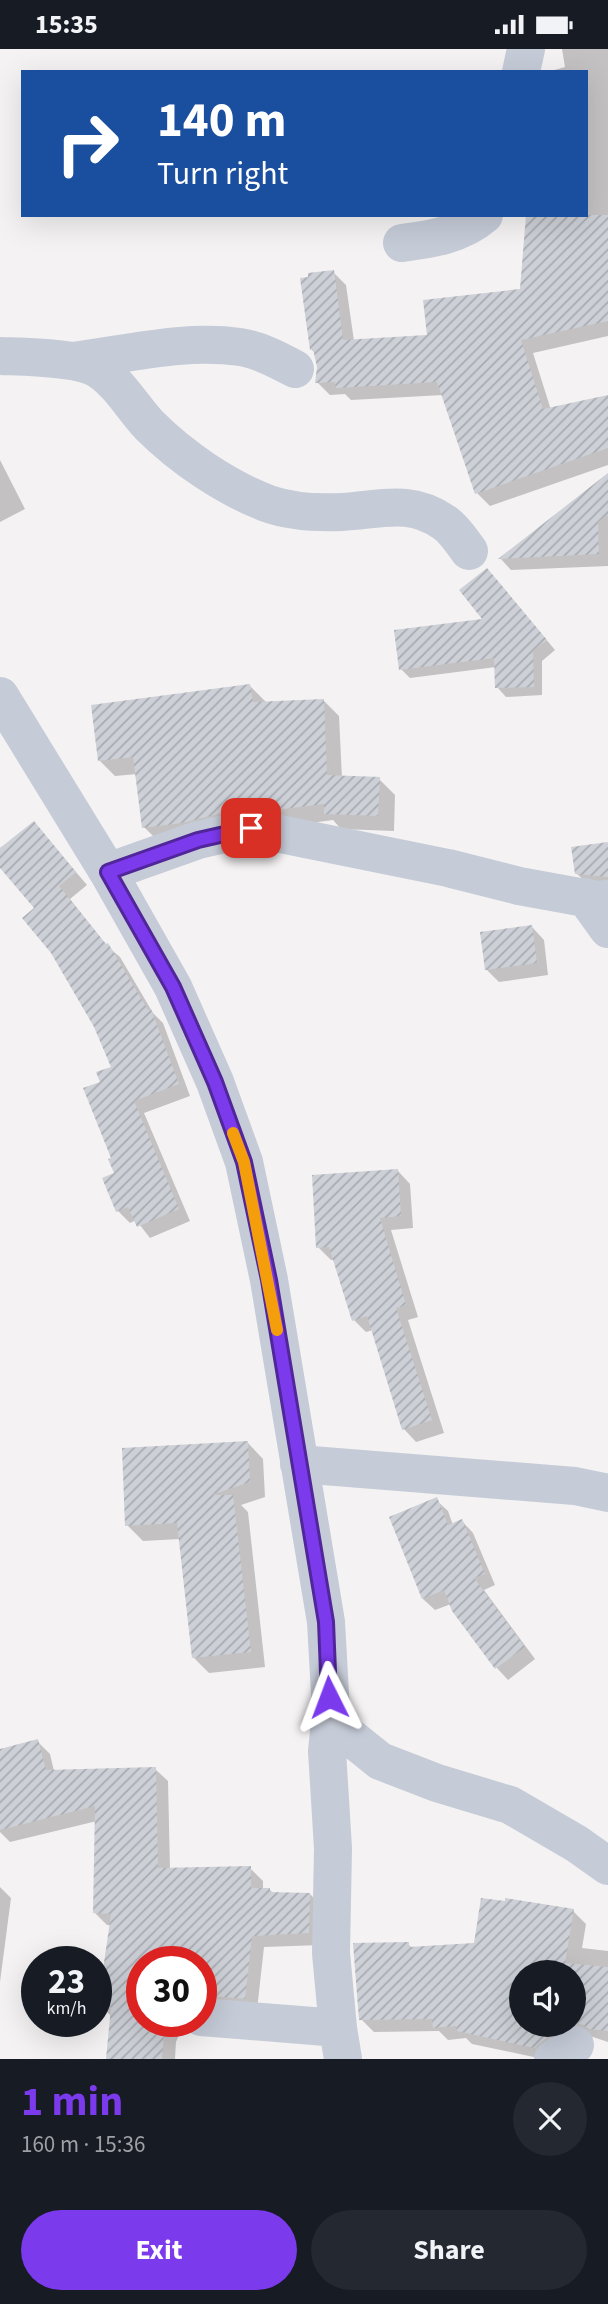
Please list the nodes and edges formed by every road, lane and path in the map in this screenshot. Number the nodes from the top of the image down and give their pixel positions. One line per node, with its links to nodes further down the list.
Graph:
1 (527, 49): 2 (street)
2 (522, 70)
3 (482, 217): 4 (street)
4 (402, 243)
5 (0, 356): 6 (street)
6 (72, 361): 7 (street); 8 (street)
7 (295, 369)
8 (469, 551)
9 (0, 696): 10 (street)
10 (108, 872): 11 (street); 13 (street)
11 (596, 898): 12 (street)
12 (608, 929)
13 (299, 1464): 14 (street); 15 (street)
14 (608, 1493)
15 (331, 1712): 16 (street); 18 (street)
16 (608, 1866)
17 (217, 2020): 18 (street)
18 (341, 2044)

